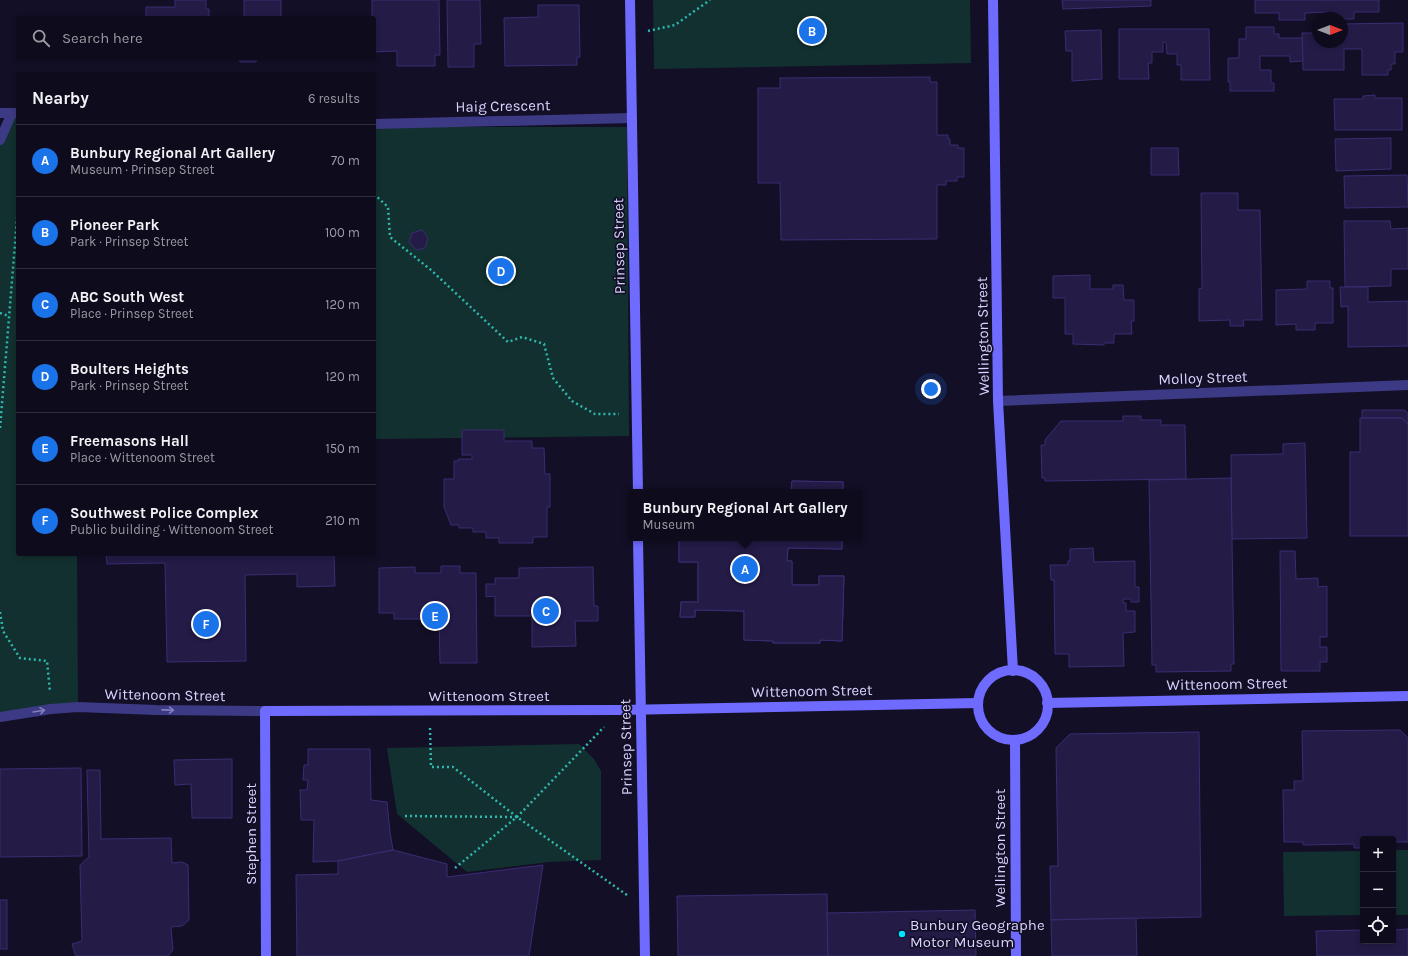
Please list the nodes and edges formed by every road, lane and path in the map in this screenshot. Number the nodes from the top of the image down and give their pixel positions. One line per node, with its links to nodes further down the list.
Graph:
1 (630, 0): 4 (street, Prinsep Street)
2 (710, 0): 4 (path)
3 (993, 0): 15 (street, Wellington Street)
4 (630, 34): 7 (street, Prinsep Street)
5 (0, 113): 6 (street)
6 (15, 113): 9 (street)
7 (632, 118): 8 (street, Haig Crescent); 16 (street, Prinsep Street)
8 (376, 124)
9 (0, 140)
10 (376, 196): 16 (path)
11 (16, 231): 13 (path)
12 (0, 313): 13 (path)
13 (9, 316): 17 (path)
14 (1408, 385): 15 (street, Molloy Street)
15 (998, 401): 22 (street, Wellington Street)
16 (636, 414): 18 (street, Prinsep Street)
17 (0, 428)
18 (638, 489)
19 (638, 541): 27 (street, Prinsep Street)
20 (0, 612): 21 (path)
21 (1, 632): 26 (path)
22 (1013, 671): 24 (street); 25 (street)
23 (1408, 696): 25 (street, Wittenoom Street)
24 (978, 703): 27 (street, Wittenoom Street); 32 (street)
25 (1048, 703): 32 (street)
26 (51, 709): 29 (street, Wittenoom Street, one-way to 29); 31 (street, Wittenoom Street, one-way to 26)
27 (640, 709): 28 (street, Wittenoom Street); 38 (street, Prinsep Street)
28 (621, 710): 30 (street, Wittenoom Street); 34 (path)
29 (265, 711): 30 (street, Wittenoom Street); 37 (street, Stephen Street)
30 (429, 711): 34 (path)
31 (0, 717)
32 (1015, 740): 39 (street, Wellington Street)
33 (405, 816): 34 (path)
34 (517, 817): 35 (path); 36 (path)
35 (455, 868)
36 (629, 896)
37 (266, 956)
38 (645, 956)
39 (1016, 956)

